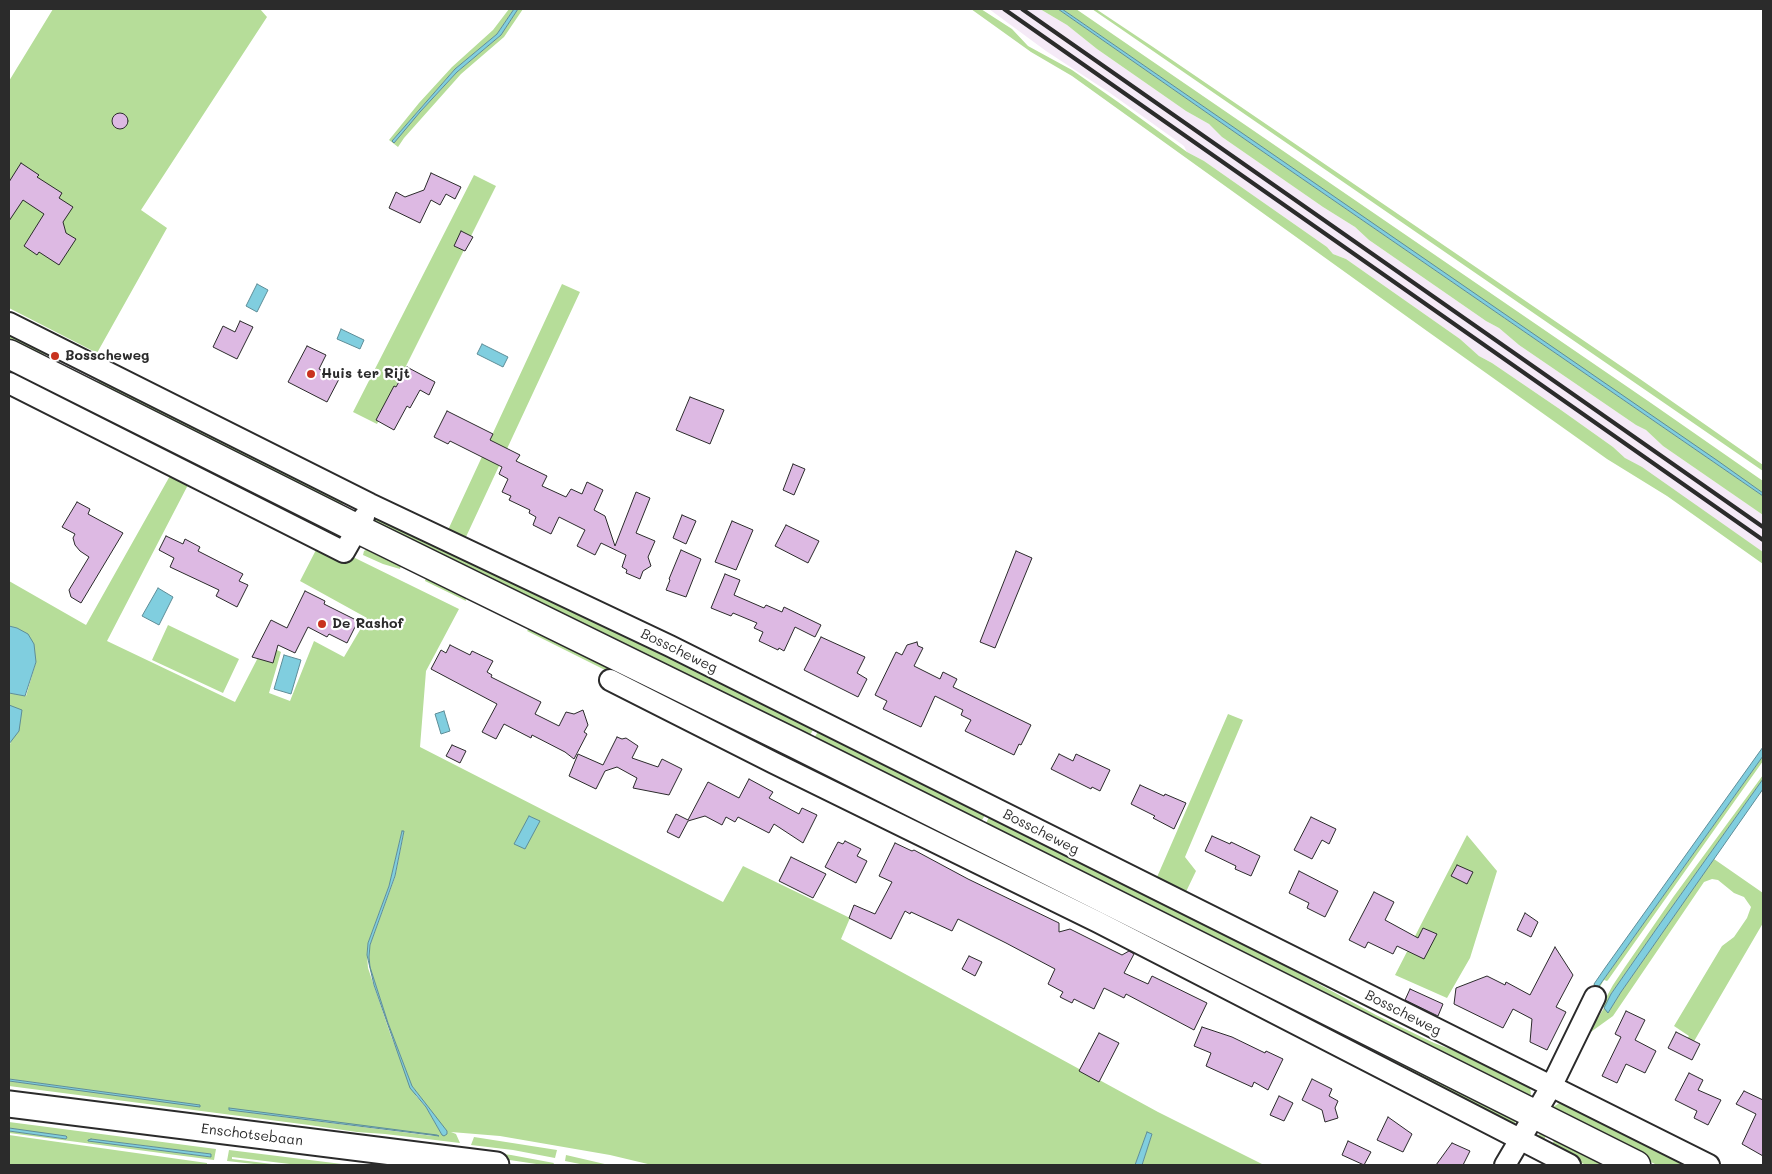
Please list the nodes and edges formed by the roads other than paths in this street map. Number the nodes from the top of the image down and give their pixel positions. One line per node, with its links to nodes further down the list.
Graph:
1 (9, 323): 4 (street, Bosscheweg)
2 (9, 354): 5 (main road)
3 (9, 383): 5 (street)
4 (370, 504): 5 (street); 9 (street, Bosscheweg)
5 (358, 529): 7 (main road)
6 (610, 680): 7 (street)
7 (780, 751): 11 (main road); 12 (street)
8 (1595, 997): 9 (street)
9 (1550, 1087): 11 (street); 17 (street, Bosscheweg)
10 (9, 1104): 13 (street, Enschotsebaan)
11 (1534, 1114): 12 (street); 16 (main road)
12 (1519, 1140): 14 (street); 15 (street)
13 (496, 1165)
14 (1505, 1165)
15 (1570, 1165)
16 (1636, 1165)
17 (1709, 1165)

